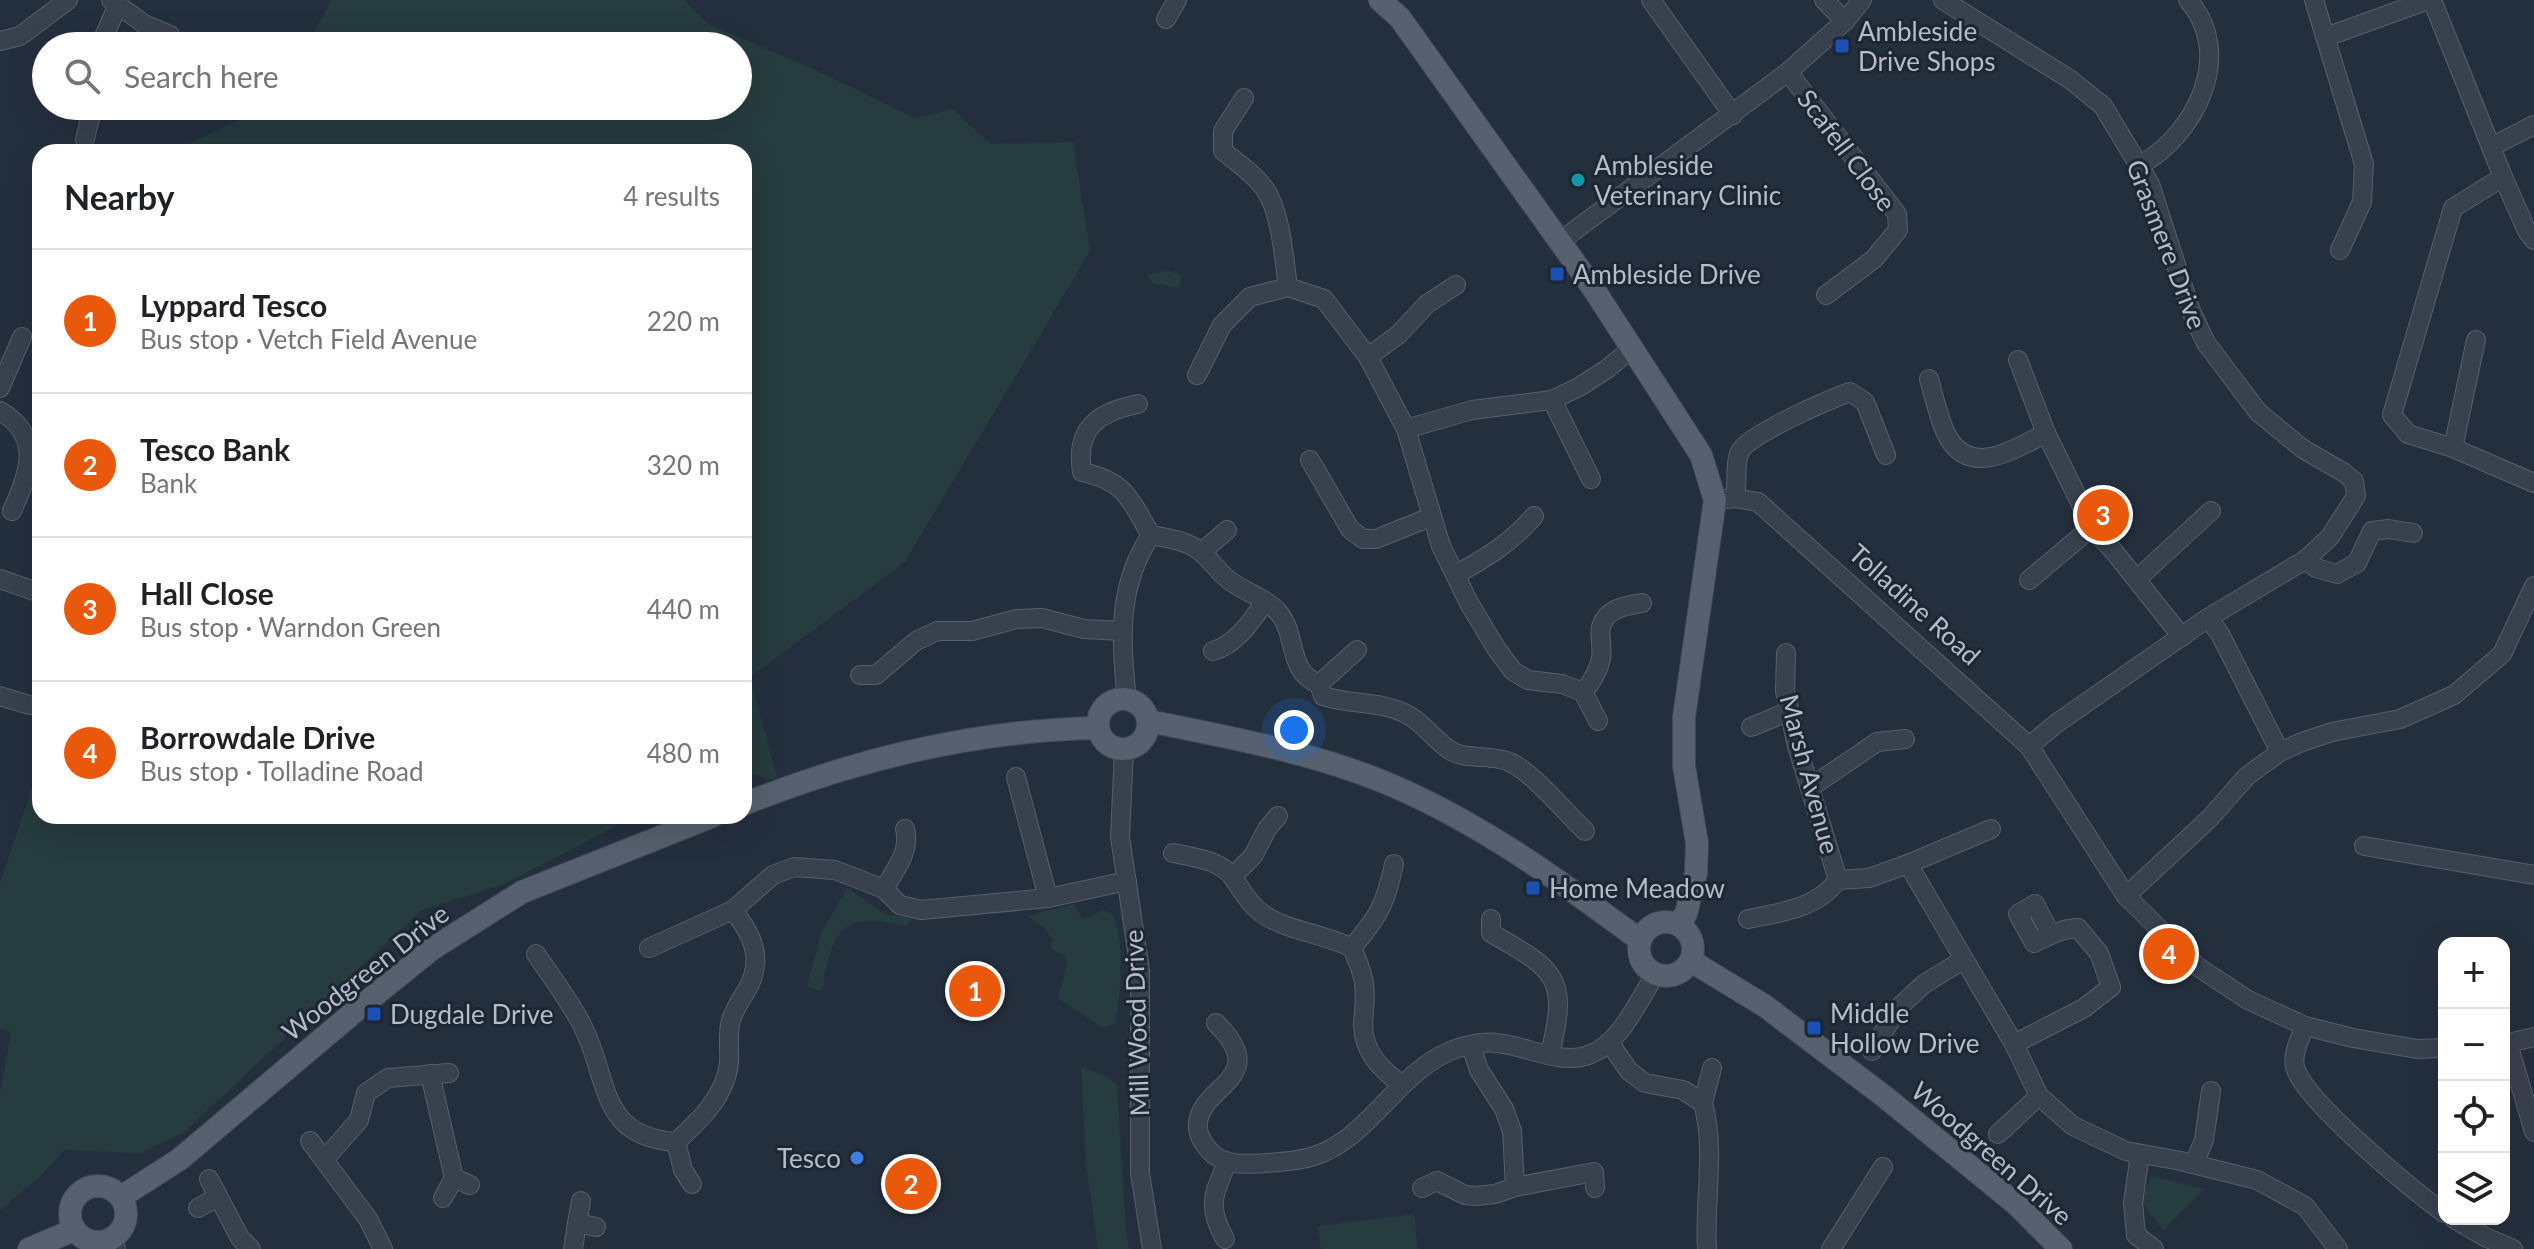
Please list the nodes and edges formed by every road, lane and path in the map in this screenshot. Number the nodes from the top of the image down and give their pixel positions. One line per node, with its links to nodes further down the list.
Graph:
1 (68, 0): 17 (street)
2 (1177, 0): 12 (street)
3 (1380, 0): 28 (main road)
4 (1651, 0): 20 (street)
5 (1824, 0): 13 (street)
6 (1862, 0): 13 (street)
7 (1943, 0): 25 (street, Grasmere Drive)
8 (2188, 0): 25 (street)
9 (2314, 0): 16 (street)
10 (2430, 0): 16 (street); 24 (street)
11 (115, 2): 14 (street); 15 (street)
12 (1166, 19)
13 (1845, 21): 18 (street)
14 (105, 32)
15 (163, 32)
16 (2326, 37): 29 (street)
17 (0, 41)
18 (1788, 72): 20 (street); 32 (street, Scafell Close)
19 (1244, 98): 31 (street)
20 (1733, 115): 28 (street)
21 (90, 120): 23 (street)
22 (2534, 125): 24 (street)
23 (85, 139)
24 (2491, 147): 26 (street)
25 (2140, 165): 61 (street, Grasmere Drive)
26 (2503, 177): 27 (street); 46 (street)
27 (2532, 233)
28 (1559, 242): 35 (main road)
29 (2340, 250)
30 (1456, 285): 36 (street)
31 (1288, 287): 36 (street); 38 (street)
32 (1826, 295)
33 (22, 337): 40 (street)
34 (2476, 340): 46 (street)
35 (1631, 349): 41 (street); 51 (main road)
36 (1368, 357): 44 (street)
37 (2016, 357): 45 (street)
38 (1197, 375)
39 (1936, 384): 45 (street)
40 (0, 388)
41 (1552, 400): 44 (street); 49 (street)
42 (1138, 404): 59 (street)
43 (0, 411): 52 (street)
44 (1406, 429): 55 (street)
45 (2046, 433): 56 (street)
46 (2453, 448): 50 (street)
47 (1886, 455): 51 (street)
48 (1310, 460): 55 (street)
49 (1591, 479)
50 (2534, 483)
51 (1725, 499): 88 (street, Tolladine Road); 113 (main road)
52 (12, 511)
53 (2211, 511): 65 (street)
54 (1534, 516): 62 (street)
55 (1431, 517): 62 (street)
56 (2092, 527): 64 (street); 65 (street)
57 (1227, 530): 60 (street)
58 (2413, 533): 61 (street)
59 (1151, 535): 60 (street); 71 (street)
60 (1202, 552): 68 (street)
61 (2305, 560): 70 (street)
62 (1455, 575): 78 (street)
63 (0, 579): 66 (street)
64 (2038, 579)
65 (2137, 579): 72 (street)
66 (32, 590)
67 (2531, 598): 90 (street)
68 (1265, 602): 74 (street); 77 (street)
69 (1642, 603): 78 (street)
70 (2208, 618): 72 (street); 90 (street)
71 (1122, 631): 76 (street); 80 (street)
72 (2182, 637): 88 (street)
73 (1357, 650): 77 (street)
74 (1213, 651)
75 (1786, 653): 82 (street, Marsh Avenue)
76 (860, 675)
77 (1319, 684): 98 (street)
78 (1583, 692): 84 (street)
79 (0, 696): 81 (street)
80 (1123, 699): 83 (main road); 86 (main road)
81 (29, 705)
82 (1790, 711): 85 (street); 92 (street, Marsh Avenue)
83 (1149, 721): 89 (main road); 115 (main road)
84 (1598, 721)
85 (1751, 727)
86 (1098, 728): 89 (main road); 93 (main road)
87 (1905, 739): 92 (street)
88 (2029, 746): 108 (street, Tolladine Road)
89 (1124, 750): 106 (street, Mill Wood Drive)
90 (2280, 752): 108 (street)
91 (1016, 777): 109 (street)
92 (1811, 787): 105 (street, Marsh Avenue)
93 (752, 801)
94 (1278, 816): 104 (street)
95 (693, 824): 152 (main road, Woodgreen Drive)
96 (905, 829): 107 (street)
97 (1991, 829): 102 (street, Marsh Avenue)
98 (1585, 831)
99 (2364, 846): 103 (street)
100 (1173, 853): 104 (street)
101 (1394, 864): 117 (street)
102 (1908, 864): 105 (street, Marsh Avenue); 119 (street)
103 (2534, 875)
104 (1233, 876): 117 (street)
105 (1838, 880): 112 (street)
106 (1127, 881): 109 (street); 166 (street, Mill Wood Drive)
107 (884, 889): 109 (street); 110 (street)
108 (2126, 896): 123 (street, Tolladine Road)
109 (1048, 898)
110 (733, 910): 116 (street); 141 (street)
111 (1491, 919): 131 (street)
112 (1748, 919)
113 (1678, 923): 115 (main road); 120 (main road)
114 (2051, 935): 127 (street)
115 (1640, 940): 121 (main road)
116 (649, 948)
117 (1352, 948): 134 (street)
118 (536, 954): 141 (street)
119 (1963, 960): 127 (street); 130 (street)
120 (1691, 961): 121 (main road); 169 (main road, Woodgreen Drive)
121 (1655, 975): 125 (street)
122 (1216, 1023): 144 (street)
123 (2305, 1026): 129 (street, Tolladine Road); 157 (street)
124 (2534, 1037): 126 (street)
125 (1609, 1042): 131 (street); 137 (street)
126 (2510, 1043)
127 (2014, 1044): 136 (street)
128 (1471, 1046): 131 (street); 134 (street); 150 (street)
129 (2438, 1048)
130 (1872, 1051)
131 (1550, 1054)
132 (2510, 1057): 138 (street)
133 (1712, 1068): 137 (street)
134 (1401, 1084): 144 (street)
135 (2211, 1091): 145 (street)
136 (2039, 1096): 139 (street); 142 (street)
137 (1703, 1103): 167 (street)
138 (2534, 1132)
139 (1998, 1134)
140 (310, 1141): 143 (street)
141 (676, 1142): 149 (street)
142 (2140, 1154): 145 (street); 170 (street)
143 (324, 1160): 154 (street); 162 (street)
144 (1227, 1163): 160 (street)
145 (2194, 1164): 171 (street)
146 (1883, 1167): 168 (street)
147 (209, 1179): 153 (street)
148 (1431, 1179): 150 (street)
149 (692, 1184)
150 (1515, 1187): 151 (street)
151 (1595, 1188)
152 (121, 1197): 159 (main road); 161 (main road)
153 (218, 1197): 156 (street); 164 (street)
154 (443, 1198)
155 (581, 1201): 165 (street)
156 (198, 1208)
157 (2438, 1209)
158 (2464, 1225): 172 (street)
159 (74, 1230): 161 (main road); 163 (main road)
160 (1225, 1239)
161 (114, 1244)
162 (375, 1247)
163 (29, 1249)
164 (251, 1249)
165 (573, 1249)
166 (1152, 1249)
167 (1707, 1249)
168 (1831, 1249)
169 (2061, 1249)
170 (2154, 1249)
171 (2338, 1249)
172 (2513, 1249)

